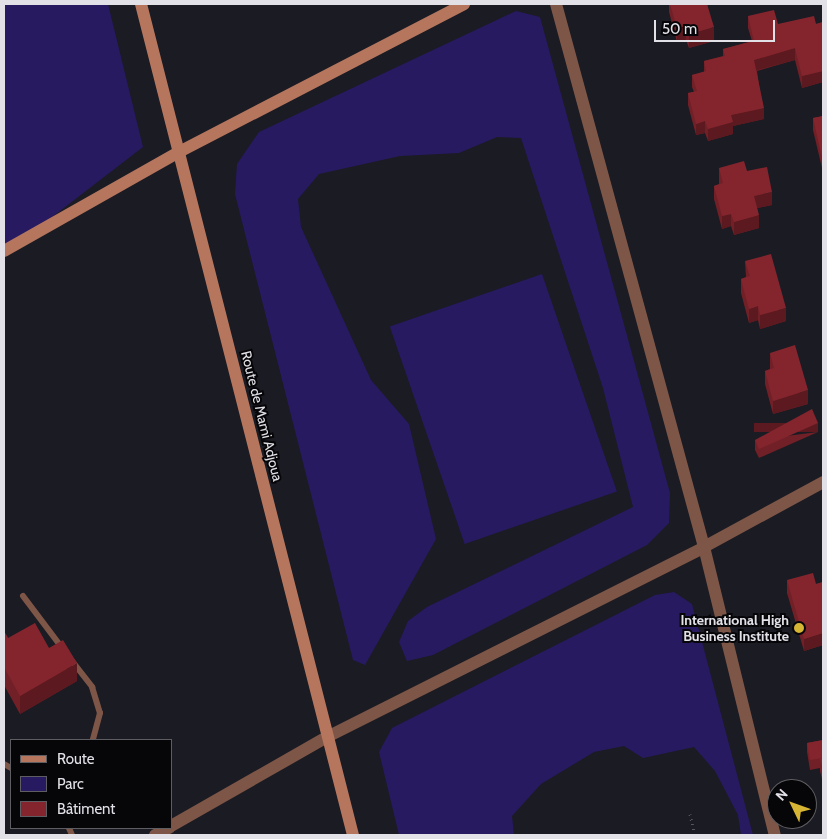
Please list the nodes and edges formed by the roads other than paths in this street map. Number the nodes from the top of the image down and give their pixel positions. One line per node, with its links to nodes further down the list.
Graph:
1 (141, 4): 4 (street, Route de Mami Adjoua)
2 (462, 4): 4 (street)
3 (556, 4): 7 (street)
4 (179, 152): 5 (street); 9 (street, Route de Mami Adjoua)
5 (4, 251)
6 (823, 482): 7 (street)
7 (704, 547): 9 (street); 15 (street)
8 (23, 596): 10 (lane)
9 (329, 736): 11 (street); 14 (street, Route de Mami Adjoua)
10 (93, 739)
11 (172, 826)
12 (166, 829): 13 (street)
13 (155, 835)
14 (353, 835)
15 (775, 835)

